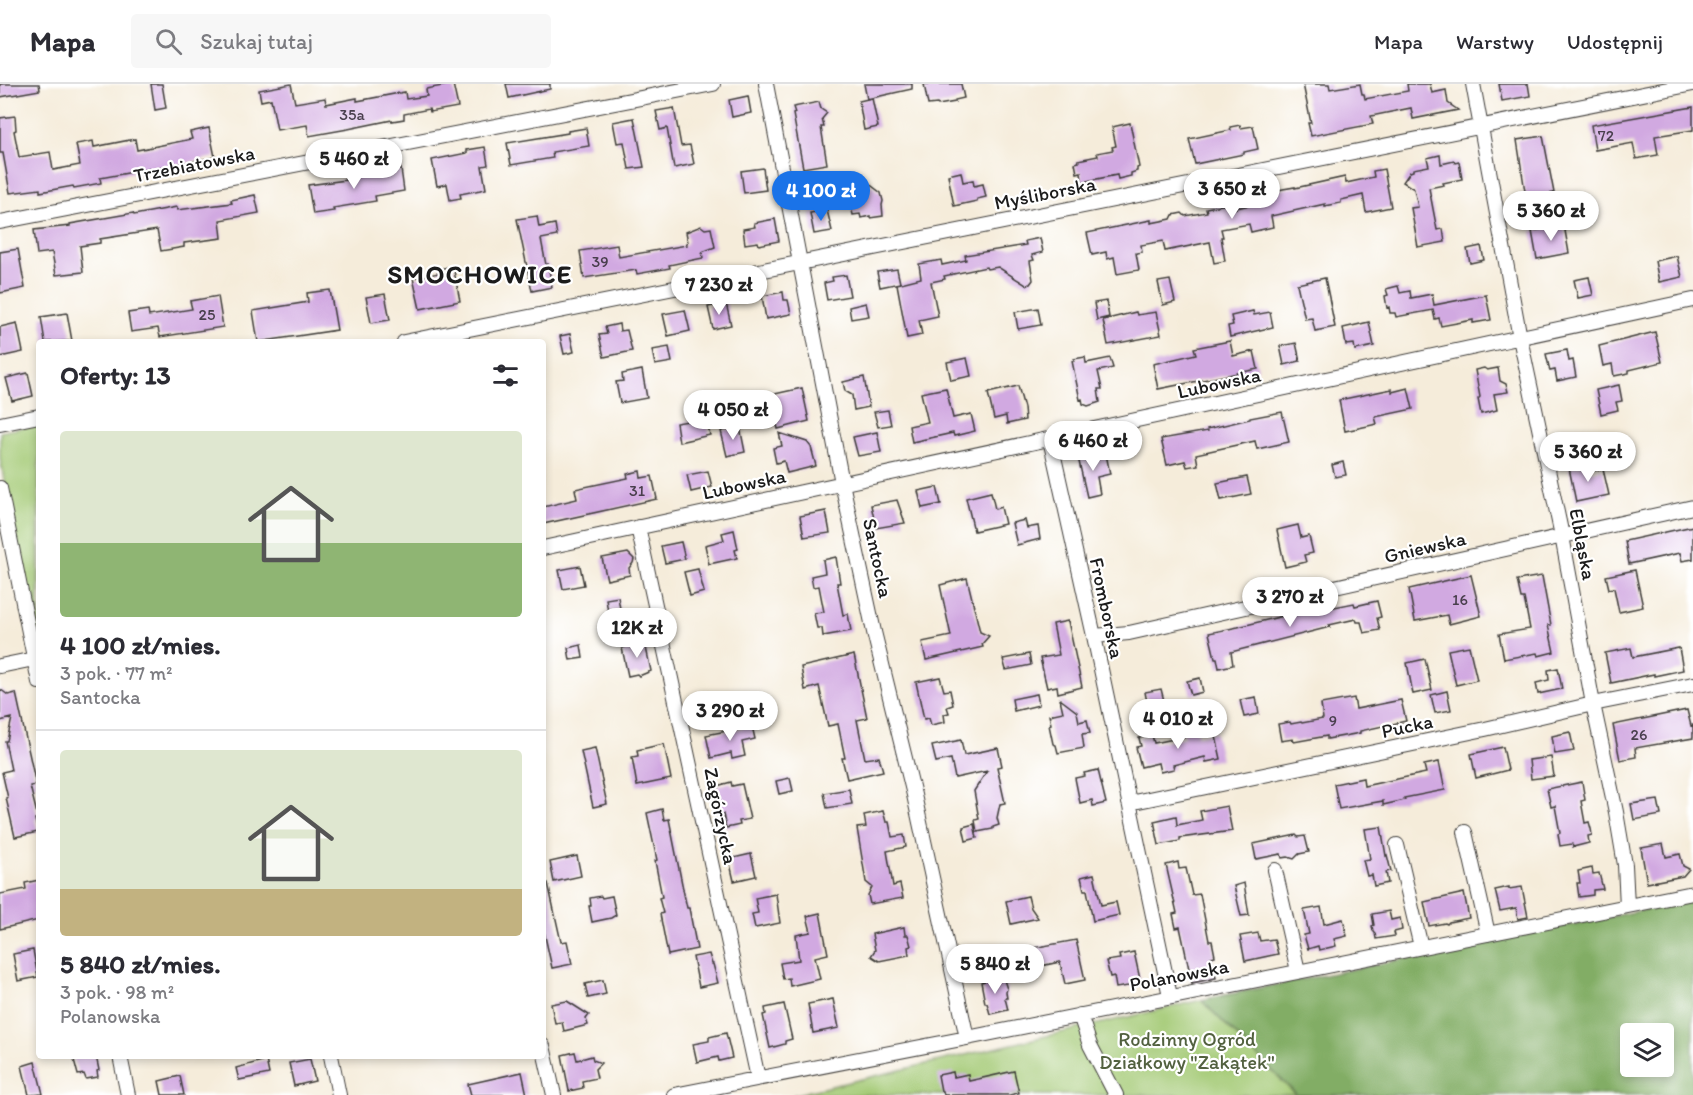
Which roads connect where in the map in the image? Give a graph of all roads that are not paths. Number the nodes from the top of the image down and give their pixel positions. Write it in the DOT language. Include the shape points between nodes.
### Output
graph roads {
  1 [pos="713,84"];
  2 [pos="766,84"];
  3 [pos="1473,84"];
  4 [pos="1693,84"];
  5 [pos="1480,126"];
  6 [pos="0,222"];
  7 [pos="800,262"];
  8 [pos="1693,300"];
  9 [pos="1520,338"];
  10 [pos="419,339"];
  11 [pos="36,417"];
  12 [pos="0,424"];
  13 [pos="1050,439"];
  14 [pos="842,483"];
  15 [pos="0,488"];
  16 [pos="1693,507"];
  17 [pos="638,527"];
  18 [pos="1562,536"];
  19 [pos="546,547"];
  20 [pos="1094,636"];
  21 [pos="36,659"];
  22 [pos="0,666"];
  23 [pos="1693,684"];
  24 [pos="1593,704"];
  25 [pos="1129,803"];
  26 [pos="1465,832"];
  27 [pos="1397,845"];
  28 [pos="1275,870"];
  29 [pos="1693,892"];
  30 [pos="1627,906"];
  31 [pos="1488,933"];
  32 [pos="1420,947"];
  33 [pos="1298,971"];
  34 [pos="1170,996"];
  35 [pos="1080,1015"];
  36 [pos="967,1038"];
  37 [pos="121,1059"];
  38 [pos="332,1059"];
  39 [pos="546,1059"];
  40 [pos="758,1078"];
  41 [pos="128,1095"];
  42 [pos="339,1095"];
  43 [pos="554,1095"];
  44 [pos="674,1095"];
  45 [pos="1116,1095"];
  1 -- 6 [label="street, Trzebiatowska"];
  2 -- 7 [label="street, Santocka"];
  3 -- 5 [label="street, Elbląska"];
  4 -- 5 [label="street, Myśliborska"];
  5 -- 7 [label="street, Myśliborska"];
  5 -- 9 [label="street, Elbląska"];
  7 -- 10 [label="street, Myśliborska"];
  7 -- 14 [label="street, Santocka"];
  8 -- 9 [label="street, Lubowska"];
  9 -- 13 [label="street, Lubowska"];
  9 -- 18 [label="street, Elbląska"];
  11 -- 12 [label="street"];
  13 -- 14 [label="street, Lubowska"];
  13 -- 20 [label="street, Fromborska"];
  14 -- 17 [label="street, Lubowska"];
  14 -- 36 [label="street, Santocka"];
  15 -- 21 [label="street"];
  16 -- 18 [label="street, Gniewska"];
  17 -- 19 [label="street, Lubowska"];
  17 -- 40 [label="street, Zagórzycka"];
  18 -- 20 [label="street, Gniewska" via="1129,633"];
  18 -- 24 [label="street, Elbląska"];
  20 -- 25 [label="street, Fromborska"];
  21 -- 22 [label="street"];
  23 -- 24 [label="street, Pucka"];
  24 -- 25 [label="street, Pucka"];
  24 -- 30 [label="street, Elbląska" via="1616,812"];
  25 -- 34 [label="street, Fromborska"];
  26 -- 31 [label="street"];
  27 -- 32 [label="street"];
  28 -- 33 [label="street"];
  29 -- 30 [label="street, Polanowska"];
  30 -- 31 [label="street, Polanowska"];
  31 -- 32 [label="street, Polanowska"];
  32 -- 33 [label="street, Polanowska"];
  33 -- 34 [label="street, Polanowska"];
  34 -- 35 [label="street, Polanowska"];
  35 -- 36 [label="street, Polanowska"];
  35 -- 45 [label="street" via="1090,1045"];
  36 -- 40 [label="street, Polanowska"];
  37 -- 41 [label="street"];
  38 -- 42 [label="street"];
  39 -- 43 [label="street"];
  40 -- 44 [label="street, Polanowska"];
}
